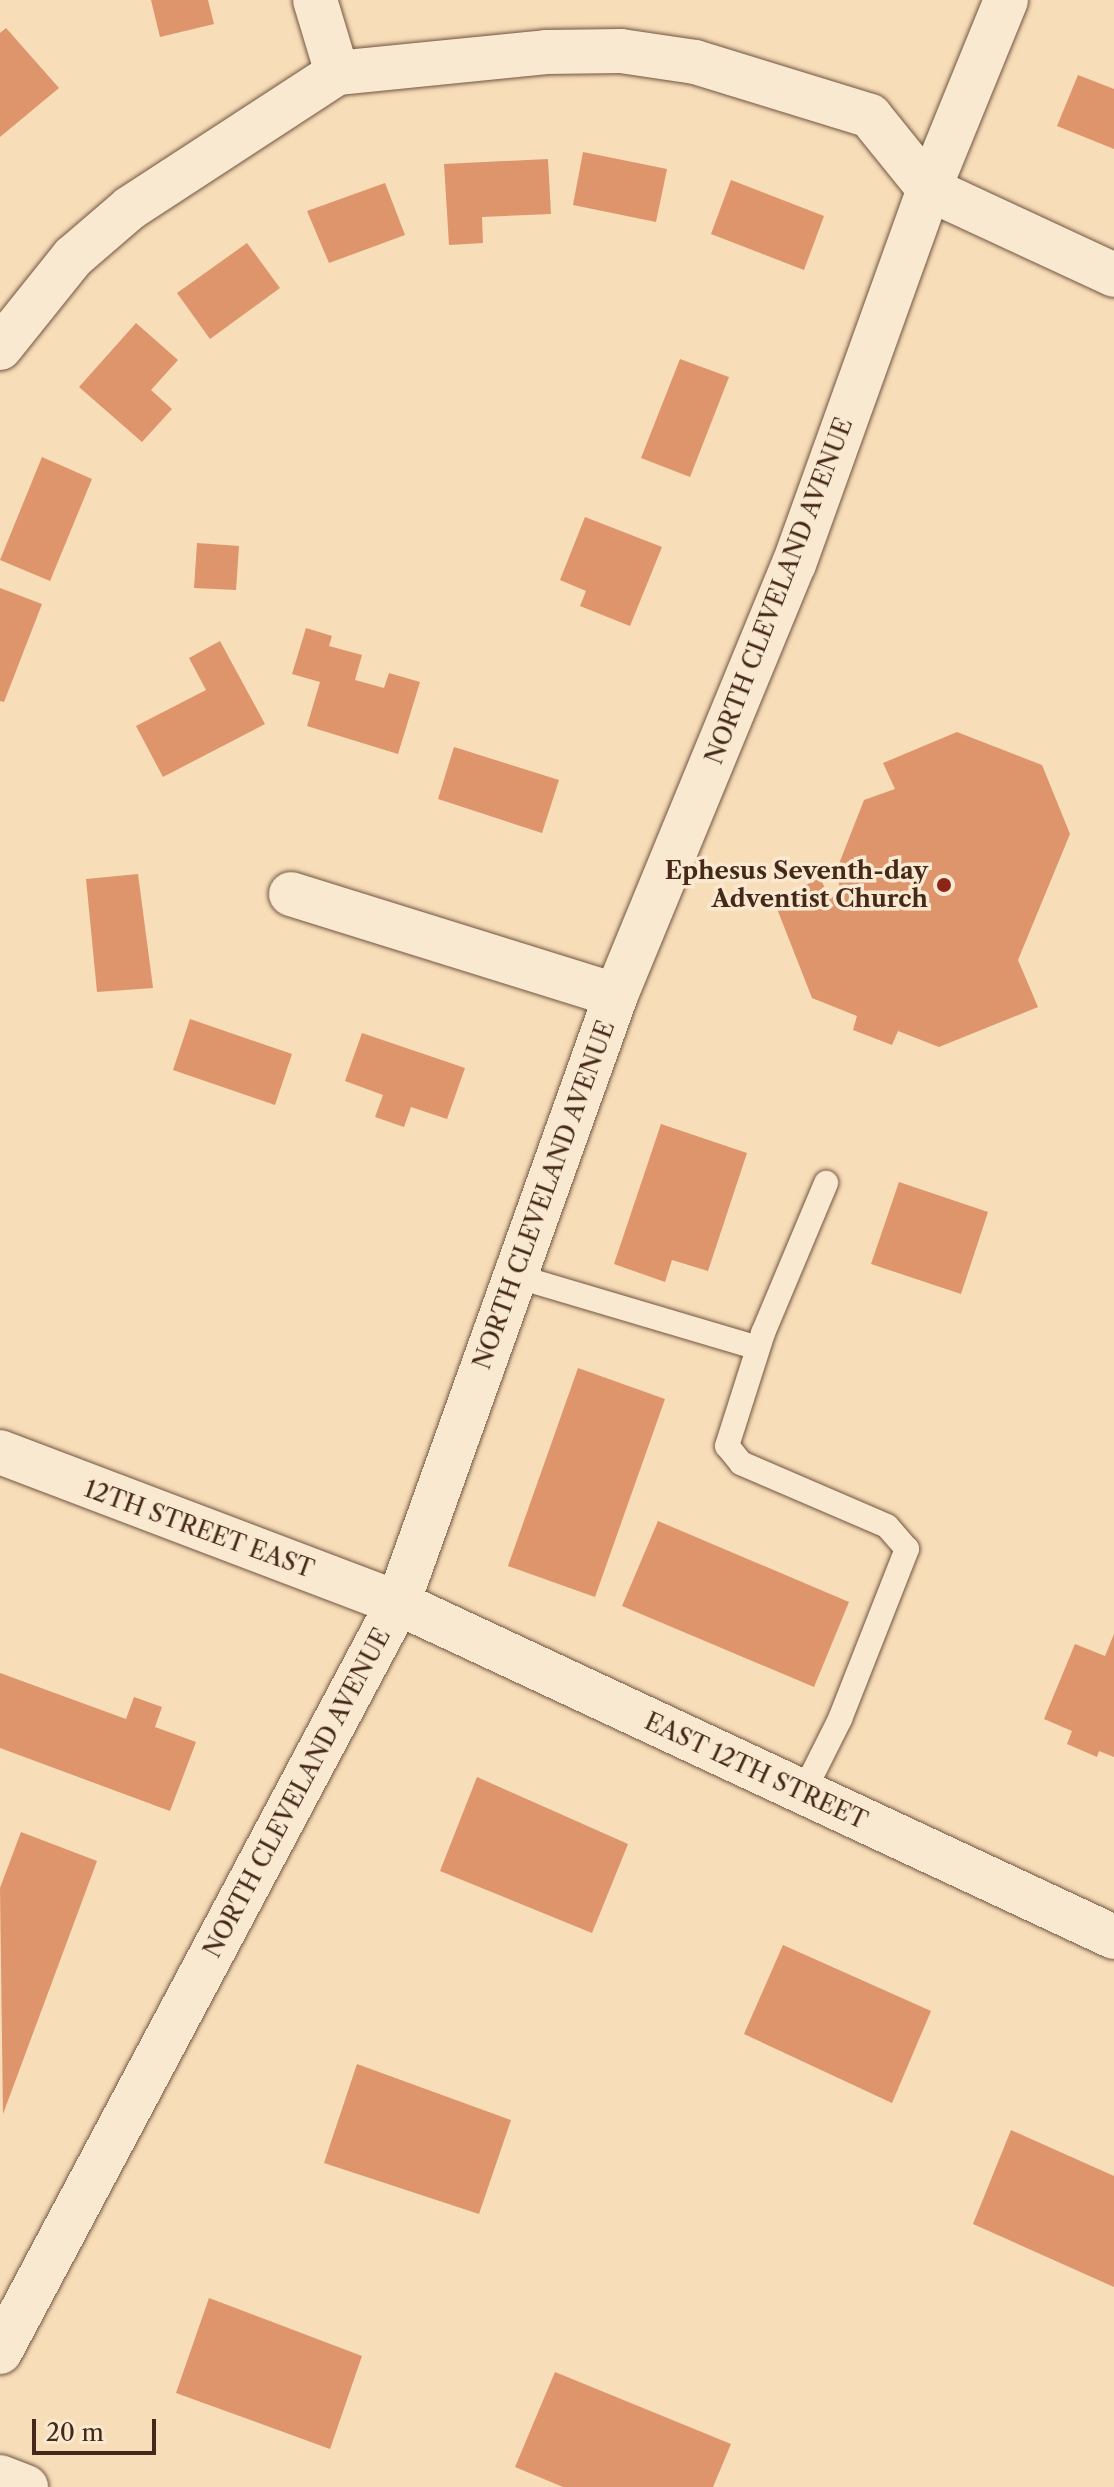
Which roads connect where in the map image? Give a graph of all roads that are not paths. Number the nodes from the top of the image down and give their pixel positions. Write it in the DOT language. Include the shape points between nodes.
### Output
graph roads {
  1 [pos="315,0"];
  2 [pos="1006,0"];
  3 [pos="337,73"];
  4 [pos="929,189"];
  5 [pos="1114,275"];
  6 [pos="0,348"];
  7 [pos="291,894"];
  8 [pos="616,995"];
  9 [pos="826,1183"];
  10 [pos="515,1276"];
  11 [pos="758,1348"];
  12 [pos="0,1452"];
  13 [pos="398,1603"];
  14 [pos="803,1793"];
  15 [pos="1114,1937"];
  16 [pos="0,2352"];
  17 [pos="0,2477"];
  18 [pos="26,2487"];
  1 -- 3 [label="street"];
  2 -- 4 [label="street, NORTH CLEVELAND AVENUE"];
  3 -- 4 [label="street" via="546,52 621,51 695,62 870,116"];
  3 -- 6 [label="street" via="130,208 73,257"];
  4 -- 5 [label="street"];
  4 -- 8 [label="street, NORTH CLEVELAND AVENUE" via="794,564"];
  7 -- 8 [label="street"];
  8 -- 10 [label="street, NORTH CLEVELAND AVENUE"];
  9 -- 11 [label="lane"];
  10 -- 11 [label="lane"];
  10 -- 13 [label="street, NORTH CLEVELAND AVENUE"];
  11 -- 14 [label="lane" via="727,1446 741,1463 887,1526 907,1549 840,1719"];
  12 -- 13 [label="street, 12TH STREET EAST"];
  13 -- 14 [label="street, EAST 12TH STREET"];
  13 -- 16 [label="street, NORTH CLEVELAND AVENUE"];
  14 -- 15 [label="street, EAST 12TH STREET"];
  17 -- 18 [label="street"];
}
